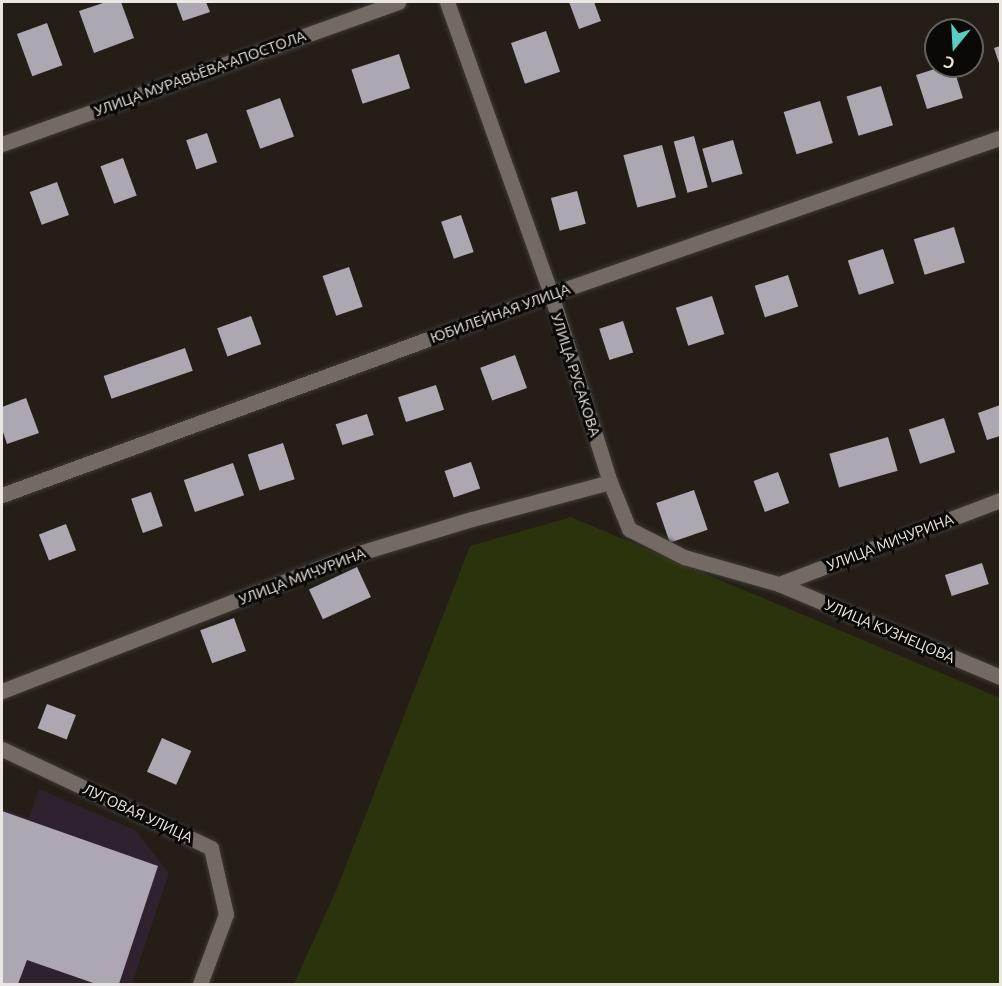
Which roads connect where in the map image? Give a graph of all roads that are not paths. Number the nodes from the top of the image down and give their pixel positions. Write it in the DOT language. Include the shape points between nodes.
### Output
graph roads {
  1 [pos="398,2"];
  2 [pos="447,2"];
  3 [pos="1000,138"];
  4 [pos="2,144"];
  5 [pos="550,294"];
  6 [pos="610,482"];
  7 [pos="2,495"];
  8 [pos="1000,500"];
  9 [pos="779,584"];
  10 [pos="1000,677"];
  11 [pos="2,691"];
  12 [pos="2,749"];
  13 [pos="200,984"];
  1 -- 4 [label="street, УЛИЦА МУРАВЬЁВА-АПОСТОЛА"];
  2 -- 5 [label="street, УЛИЦА РУСАКОВА"];
  3 -- 5 [label="street, ЮБИЛЕЙНАЯ УЛИЦА"];
  5 -- 6 [label="street, УЛИЦА РУСАКОВА"];
  5 -- 7 [label="street, ЮБИЛЕЙНАЯ УЛИЦА"];
  6 -- 9 [label="street, УЛИЦА РУСАКОВА" via="629,529 684,557"];
  6 -- 11 [label="street, УЛИЦА МИЧУРИНА" via="356,554"];
  8 -- 9 [label="street, УЛИЦА МИЧУРИНА"];
  9 -- 10 [label="street, УЛИЦА КУЗНЕЦОВА"];
  12 -- 13 [label="street, ЛУГОВАЯ УЛИЦА" via="211,848 226,915"];
}
